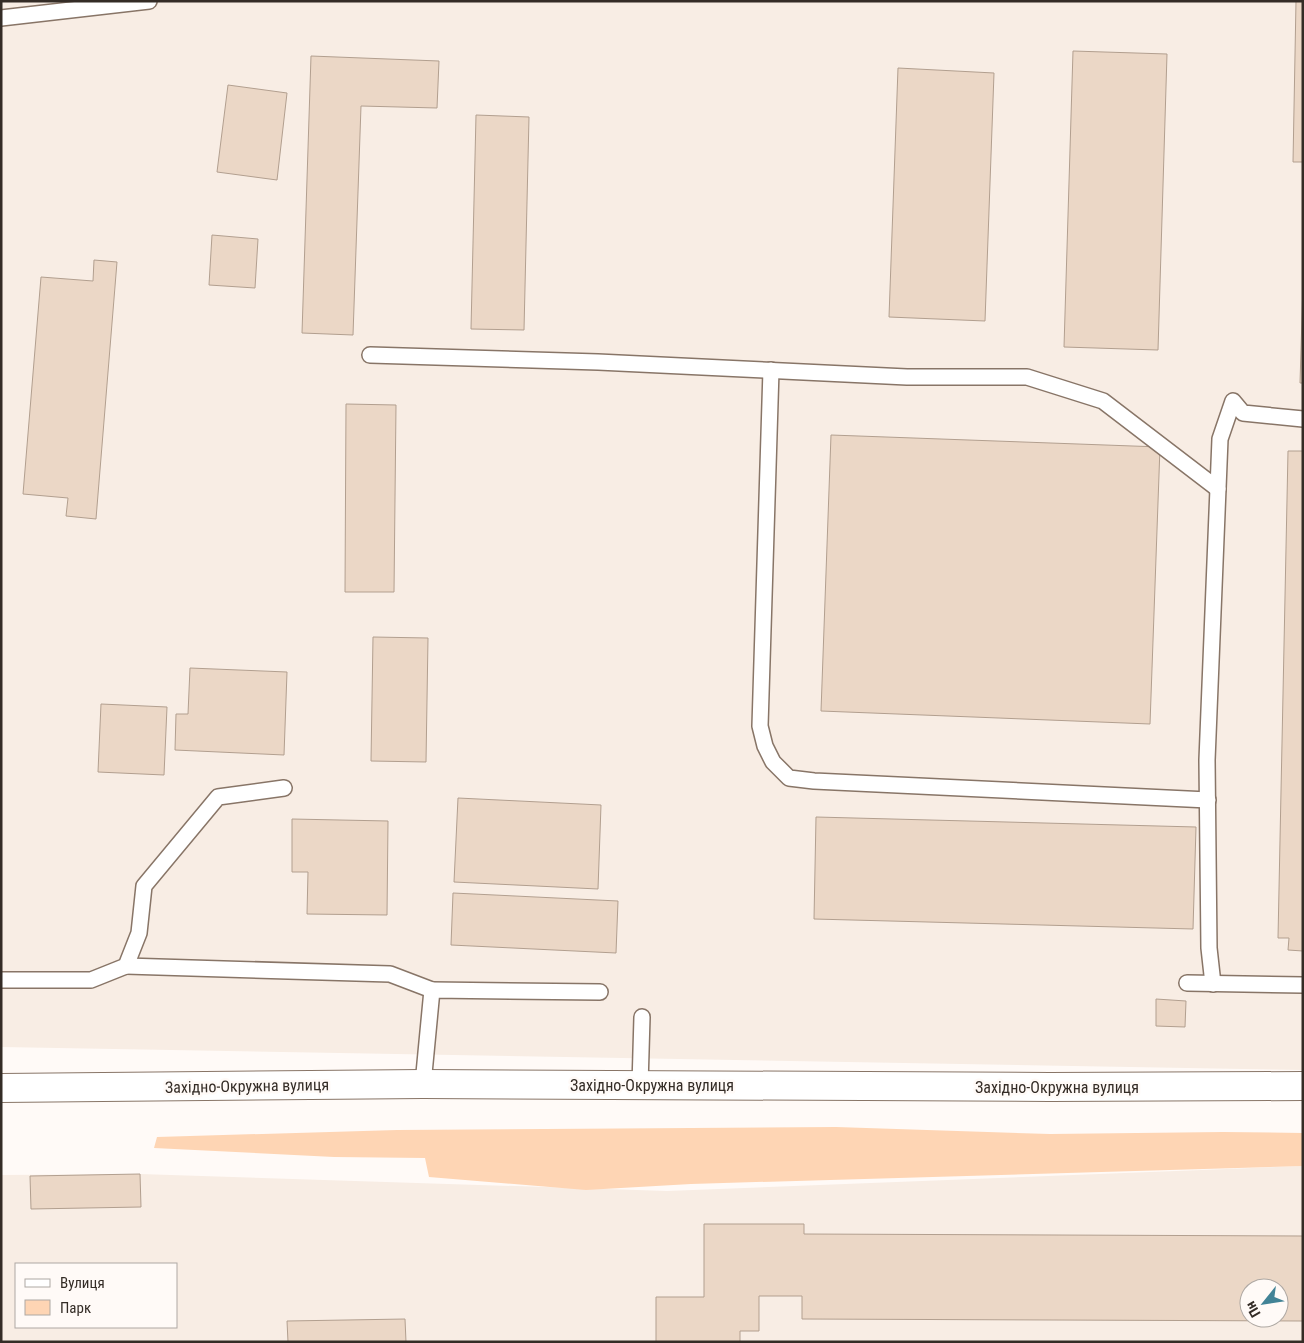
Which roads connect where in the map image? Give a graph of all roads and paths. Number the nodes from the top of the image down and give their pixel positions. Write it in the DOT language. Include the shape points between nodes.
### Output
graph roads {
  1 [pos="149,1"];
  2 [pos="1,18"];
  3 [pos="370,355"];
  4 [pos="771,370"];
  5 [pos="1303,419"];
  6 [pos="1218,489"];
  7 [pos="284,788"];
  8 [pos="1208,800"];
  9 [pos="126,966"];
  10 [pos="1,980"];
  11 [pos="1187,983"];
  12 [pos="1213,984"];
  13 [pos="1303,985"];
  14 [pos="432,990"];
  15 [pos="600,992"];
  16 [pos="642,1017"];
  17 [pos="423,1084"];
  18 [pos="640,1085"];
  19 [pos="1303,1086"];
  20 [pos="1,1088"];
  1 -- 2 [label="lane"];
  3 -- 4 [label="lane"];
  4 -- 6 [label="lane" via="907,377 1027,377 1102,401"];
  4 -- 8 [label="lane" via="760,726 773,762 789,778"];
  5 -- 6 [label="lane" via="1243,413 1233,401 1220,439"];
  6 -- 8 [label="lane"];
  7 -- 9 [label="lane" via="218,797 144,886 139,934"];
  8 -- 12 [label="lane" via="1209,948"];
  9 -- 10 [label="lane" via="92,980"];
  9 -- 14 [label="lane" via="390,974"];
  11 -- 12 [label="lane"];
  12 -- 13 [label="lane"];
  14 -- 15 [label="lane"];
  14 -- 17 [label="lane"];
  16 -- 18 [label="lane"];
  17 -- 18 [label="main road, Західно-Окружна вулиця"];
  17 -- 20 [label="main road, Західно-Окружна вулиця"];
  18 -- 19 [label="main road, Західно-Окружна вулиця"];
}
